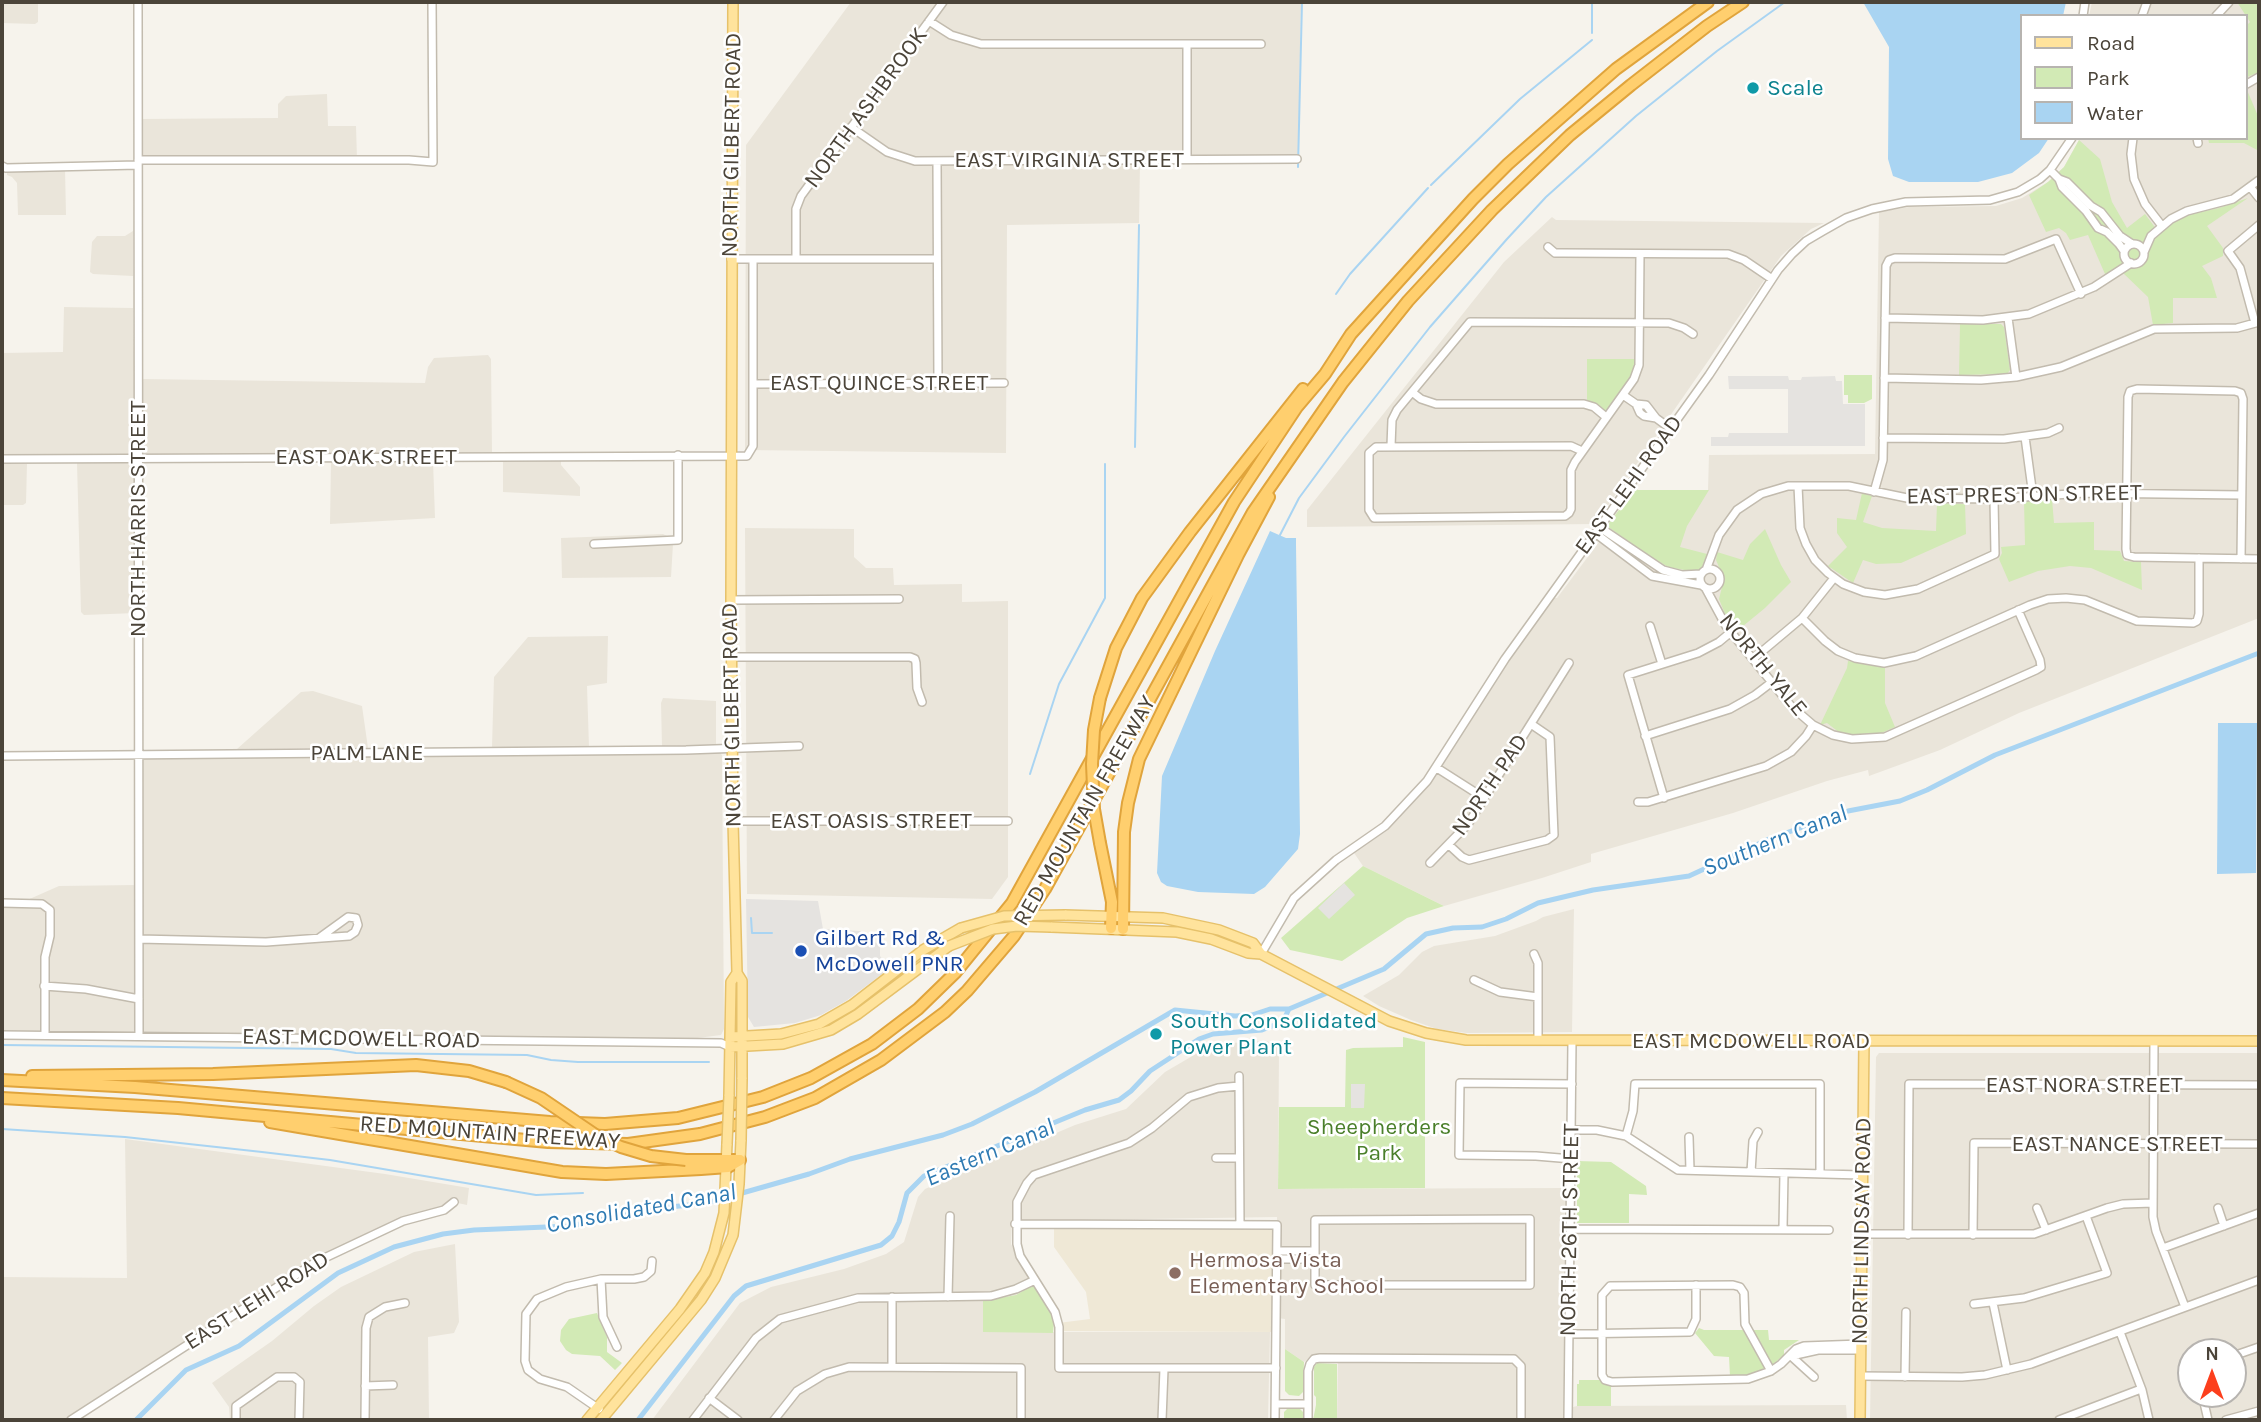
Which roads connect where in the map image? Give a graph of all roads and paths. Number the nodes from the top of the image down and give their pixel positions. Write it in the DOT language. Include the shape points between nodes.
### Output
graph roads {
  1 [pos="138,2"];
  2 [pos="432,2"];
  3 [pos="733,2"];
  4 [pos="943,2"];
  5 [pos="1708,2"];
  6 [pos="1744,2"];
  7 [pos="929,21"];
  8 [pos="1187,44"];
  9 [pos="1261,44"];
  10 [pos="851,127"];
  11 [pos="2070,140"];
  12 [pos="2133,140"];
  13 [pos="1187,159"];
  14 [pos="1297,159"];
  15 [pos="937,161"];
  16 [pos="138,163"];
  17 [pos="2,166"];
  18 [pos="2050,170"];
  19 [pos="2059,179"];
  20 [pos="2259,180"];
  21 [pos="2250,188"];
  22 [pos="2259,198"];
  23 [pos="2101,212"];
  24 [pos="2093,222"];
  25 [pos="2259,225"];
  26 [pos="2162,226"];
  27 [pos="2151,236"];
  28 [pos="2134,244"];
  29 [pos="1548,247"];
  30 [pos="2144,252"];
  31 [pos="1640,254"];
  32 [pos="2124,254"];
  33 [pos="731,259"];
  34 [pos="753,259"];
  35 [pos="796,259"];
  36 [pos="937,259"];
  37 [pos="2131,263"];
  38 [pos="2116,272"];
  39 [pos="1772,279"];
  40 [pos="2081,294"];
  41 [pos="1885,318"];
  42 [pos="2008,318"];
  43 [pos="2257,322"];
  44 [pos="1641,323"];
  45 [pos="1351,334"];
  46 [pos="1693,334"];
  47 [pos="2016,377"];
  48 [pos="1884,378"];
  49 [pos="937,383"];
  50 [pos="1004,383"];
  51 [pos="753,384"];
  52 [pos="1412,392"];
  53 [pos="1623,395"];
  54 [pos="1606,417"];
  55 [pos="2059,428"];
  56 [pos="1671,429"];
  57 [pos="2025,436"];
  58 [pos="1883,438"];
  59 [pos="1391,446"];
  60 [pos="1582,451"];
  61 [pos="678,455"];
  62 [pos="731,456"];
  63 [pos="138,458"];
  64 [pos="2,459"];
  65 [pos="1285,467"];
  66 [pos="1798,486"];
  67 [pos="1874,492"];
  68 [pos="2126,493"];
  69 [pos="2242,495"];
  70 [pos="2034,496"];
  71 [pos="1994,499"];
  72 [pos="1597,530"];
  73 [pos="594,544"];
  74 [pos="1712,552"];
  75 [pos="2200,558"];
  76 [pos="2241,559"];
  77 [pos="2259,559"];
  78 [pos="1650,560"];
  79 [pos="1643,571"];
  80 [pos="1716,571"];
  81 [pos="1703,572"];
  82 [pos="1834,578"];
  83 [pos="1704,587"];
  84 [pos="1716,587"];
  85 [pos="899,599"];
  86 [pos="731,600"];
  87 [pos="1715,604"];
  88 [pos="2018,610"];
  89 [pos="1802,618"];
  90 [pos="1650,626"];
  91 [pos="1731,632"];
  92 [pos="731,657"];
  93 [pos="1753,659"];
  94 [pos="1569,663"];
  95 [pos="1662,664"];
  96 [pos="1772,682"];
  97 [pos="922,702"];
  98 [pos="1531,724"];
  99 [pos="1813,725"];
  100 [pos="1646,736"];
  101 [pos="799,746"];
  102 [pos="732,748"];
  103 [pos="139,755"];
  104 [pos="2,756"];
  105 [pos="1437,768"];
  106 [pos="1484,798"];
  107 [pos="1664,798"];
  108 [pos="1638,802"];
  109 [pos="733,821"];
  110 [pos="1008,821"];
  111 [pos="1449,845"];
  112 [pos="1430,863"];
  113 [pos="2,903"];
  114 [pos="1124,916"];
  115 [pos="1111,922"];
  116 [pos="1123,929"];
  117 [pos="319,938"];
  118 [pos="139,939"];
  119 [pos="1261,954"];
  120 [pos="1534,954"];
  121 [pos="737,973"];
  122 [pos="1474,980"];
  123 [pos="44,985"];
  124 [pos="1538,997"];
  125 [pos="139,999"];
  126 [pos="2,1035"];
  127 [pos="45,1035"];
  128 [pos="139,1036"];
  129 [pos="743,1036"];
  130 [pos="1538,1040"];
  131 [pos="1572,1041"];
  132 [pos="1864,1041"];
  133 [pos="2154,1041"];
  134 [pos="2259,1041"];
  135 [pos="727,1042"];
  136 [pos="743,1048"];
  137 [pos="1239,1076"];
  138 [pos="2,1079"];
  139 [pos="1572,1084"];
  140 [pos="2259,1084"];
  141 [pos="2154,1085"];
  142 [pos="1239,1086"];
  143 [pos="2,1098"];
  144 [pos="178,1108"];
  145 [pos="1572,1130"];
  146 [pos="1758,1132"];
  147 [pos="1626,1136"];
  148 [pos="1689,1137"];
  149 [pos="2154,1143"];
  150 [pos="2259,1144"];
  151 [pos="1216,1158"];
  152 [pos="1239,1158"];
  153 [pos="1572,1159"];
  154 [pos="740,1160"];
  155 [pos="727,1163"];
  156 [pos="1690,1170"];
  157 [pos="1751,1172"];
  158 [pos="1784,1173"];
  159 [pos="1819,1173"];
  160 [pos="1861,1175"];
  161 [pos="454,1202"];
  162 [pos="2153,1203"];
  163 [pos="2037,1208"];
  164 [pos="2218,1208"];
  165 [pos="2259,1213"];
  166 [pos="950,1216"];
  167 [pos="2085,1216"];
  168 [pos="1015,1224"];
  169 [pos="1240,1225"];
  170 [pos="2224,1226"];
  171 [pos="1783,1228"];
  172 [pos="1571,1229"];
  173 [pos="1829,1230"];
  174 [pos="2046,1230"];
  175 [pos="1861,1234"];
  176 [pos="1908,1235"];
  177 [pos="1973,1235"];
  178 [pos="2164,1248"];
  179 [pos="1277,1255"];
  180 [pos="1315,1255"];
  181 [pos="652,1261"];
  182 [pos="601,1279"];
  183 [pos="1035,1280"];
  184 [pos="2259,1280"];
  185 [pos="1696,1284"];
  186 [pos="892,1297"];
  187 [pos="948,1297"];
  188 [pos="404,1303"];
  189 [pos="1993,1303"];
  190 [pos="1974,1304"];
  191 [pos="2185,1307"];
  192 [pos="1906,1312"];
  193 [pos="2120,1332"];
  194 [pos="1569,1334"];
  195 [pos="1602,1334"];
  196 [pos="617,1347"];
  197 [pos="1861,1347"];
  198 [pos="1791,1356"];
  199 [pos="892,1367"];
  200 [pos="1276,1368"];
  201 [pos="1164,1369"];
  202 [pos="2007,1370"];
  203 [pos="1771,1371"];
  204 [pos="1860,1376"];
  205 [pos="1814,1377"];
  206 [pos="1905,1377"];
  207 [pos="393,1385"];
  208 [pos="365,1386"];
  209 [pos="2141,1389"];
  210 [pos="709,1398"];
  211 [pos="1276,1404"];
  212 [pos="1308,1404"];
  213 [pos="596,1407"];
  214 [pos="2259,1411"];
  215 [pos="780,1413"];
  216 [pos="603,1417"];
  217 [pos="71,1420"];
  218 [pos="236,1420"];
  219 [pos="299,1420"];
  220 [pos="365,1420"];
  221 [pos="587,1420"];
  222 [pos="693,1420"];
  223 [pos="738,1420"];
  224 [pos="774,1420"];
  225 [pos="789,1420"];
  226 [pos="1021,1420"];
  227 [pos="1162,1420"];
  228 [pos="1275,1420"];
  229 [pos="1308,1420"];
  230 [pos="1521,1420"];
  231 [pos="1568,1420"];
  232 [pos="1860,1420"];
  233 [pos="2059,1420"];
  234 [pos="2149,1420"];
  235 [pos="2226,1420"];
  1 -- 16 [label="street, NORTH HARRIS STREET"];
  2 -- 16 [label="street" via="433,162"];
  3 -- 33 [label="main road, NORTH GILBERT ROAD"];
  4 -- 7 [label="street, NORTH ASHBROOK"];
  5 -- 45 [label="highway, RED MOUNTAIN FREEWAY" via="1616,69 1508,164"];
  6 -- 65 [label="highway, RED MOUNTAIN FREEWAY" via="1570,135 1492,210 1364,355"];
  7 -- 8 [label="street" via="951,35 981,44"];
  7 -- 10 [label="street, NORTH ASHBROOK"];
  8 -- 9 [label="street"];
  8 -- 13 [label="street"];
  10 -- 15 [label="street, EAST VIRGINIA STREET" via="894,155"];
  10 -- 35 [label="street, NORTH ASHBROOK" via="798,202"];
  11 -- 18 [label="street, EAST LEHI ROAD"];
  12 -- 26 [label="street" via="2134,179"];
  13 -- 14 [label="street, EAST VIRGINIA STREET"];
  13 -- 15 [label="street, EAST VIRGINIA STREET"];
  15 -- 36 [label="street"];
  16 -- 17 [label="street"];
  16 -- 63 [label="street, NORTH HARRIS STREET"];
  18 -- 19 [label="street"];
  18 -- 39 [label="street, EAST LEHI ROAD" via="2025,188 1999,198 1898,203 1846,218 1806,241"];
  19 -- 23 [label="street"];
  19 -- 24 [label="street"];
  20 -- 21 [label="street"];
  21 -- 22 [label="street"];
  21 -- 26 [label="street" via="2225,202 2179,214"];
  23 -- 24 [label="street"];
  23 -- 28 [label="street" via="2120,236"];
  24 -- 32 [label="street" via="2108,232"];
  25 -- 43 [label="street" via="2228,251 2240,268"];
  26 -- 27 [label="street"];
  27 -- 28 [label="street"];
  27 -- 30 [label="street"];
  28 -- 30 [label="street"];
  28 -- 32 [label="street"];
  29 -- 31 [label="street" via="1555,253"];
  30 -- 37 [label="street" via="2140,261"];
  31 -- 39 [label="street" via="1728,254"];
  31 -- 44 [label="street"];
  32 -- 37 [label="street"];
  32 -- 38 [label="street"];
  33 -- 34 [label="street"];
  33 -- 62 [label="main road, NORTH GILBERT ROAD"];
  34 -- 35 [label="street"];
  34 -- 51 [label="street, NORTH GILBERT ROAD"];
  35 -- 36 [label="street"];
  36 -- 49 [label="street"];
  37 -- 38 [label="street"];
  38 -- 40 [label="street"];
  39 -- 56 [label="street, EAST LEHI ROAD"];
  40 -- 41 [label="street" via="2056,240 2005,259 1895,258 1886,267"];
  40 -- 42 [label="street"];
  41 -- 42 [label="street"];
  41 -- 48 [label="street"];
  42 -- 47 [label="street"];
  43 -- 47 [label="street" via="2236,328 2154,330 2061,367"];
  44 -- 46 [label="street" via="1675,324"];
  44 -- 52 [label="street" via="1466,324"];
  44 -- 53 [label="street" via="1639,365"];
  45 -- 115 [label="highway, bridge" via="1292,401 1142,598 1116,648 1100,698 1092,771"];
  45 -- 138 [label="highway, RED MOUNTAIN FREEWAY" via="1297,407 1212,539 1012,903 970,958 918,1009 835,1065 763,1097 717,1110 605,1124"];
  47 -- 48 [label="street"];
  48 -- 58 [label="street"];
  49 -- 50 [label="street, EAST QUINCE STREET"];
  49 -- 51 [label="street, EAST QUINCE STREET"];
  51 -- 62 [label="street, NORTH GILBERT ROAD" via="753,446 747,456"];
  52 -- 54 [label="street" via="1436,404 1584,404"];
  52 -- 59 [label="street" via="1392,420"];
  53 -- 54 [label="street"];
  53 -- 56 [label="street" via="1644,416"];
  54 -- 60 [label="street"];
  55 -- 57 [label="street"];
  56 -- 72 [label="street, EAST LEHI ROAD"];
  57 -- 58 [label="street"];
  57 -- 70 [label="street"];
  58 -- 67 [label="street" via="1882,467"];
  59 -- 60 [label="street" via="1571,446"];
  59 -- 60 [label="street" via="1376,447 1369,453 1369,510 1374,518 1564,516 1571,509 1571,470"];
  61 -- 62 [label="street, EAST OAK STREET"];
  61 -- 63 [label="street, EAST OAK STREET"];
  61 -- 73 [label="street" via="678,540"];
  62 -- 86 [label="main road, NORTH GILBERT ROAD"];
  63 -- 64 [label="street, EAST OAK STREET"];
  63 -- 103 [label="street, NORTH HARRIS STREET"];
  65 -- 114 [label="highway" via="1139,758 1124,832"];
  65 -- 144 [label="highway, RED MOUNTAIN FREEWAY" via="1269,485 1230,551 1045,889 1014,936 945,1012 852,1078 739,1125 628,1144 548,1142"];
  66 -- 67 [label="street, EAST PRESTON STREET" via="1849,486"];
  66 -- 74 [label="street, EAST PRESTON STREET" via="1769,490 1744,505 1723,527"];
  66 -- 82 [label="street" via="1803,536 1815,560"];
  67 -- 71 [label="street, EAST PRESTON STREET" via="1907,498"];
  68 -- 69 [label="street, EAST PRESTON STREET"];
  68 -- 69 [label="street" via="2128,397 2137,389 2241,393"];
  68 -- 70 [label="street, EAST PRESTON STREET"];
  68 -- 75 [label="street" via="2127,555"];
  69 -- 76 [label="street"];
  70 -- 71 [label="street, EAST PRESTON STREET"];
  71 -- 82 [label="street" via="1995,554 1895,595 1864,593"];
  72 -- 78 [label="street"];
  72 -- 79 [label="street"];
  72 -- 105 [label="street, EAST LEHI ROAD" via="1505,659"];
  74 -- 80 [label="street"];
  74 -- 81 [label="street, EAST PRESTON STREET"];
  75 -- 76 [label="street"];
  75 -- 88 [label="street" via="2197,621 2193,623 2137,621 2075,598 2039,601"];
  76 -- 77 [label="street"];
  78 -- 79 [label="street"];
  78 -- 81 [label="street" via="1671,573 1689,576"];
  79 -- 83 [label="street"];
  80 -- 81 [label="street"];
  80 -- 84 [label="street, NORTH YALE" via="1720,579"];
  81 -- 83 [label="street, EAST PRESTON STREET"];
  82 -- 89 [label="street"];
  83 -- 84 [label="street"];
  83 -- 87 [label="street, NORTH YALE"];
  84 -- 87 [label="street, NORTH YALE"];
  85 -- 86 [label="street"];
  86 -- 92 [label="main road, NORTH GILBERT ROAD"];
  87 -- 91 [label="street, NORTH YALE"];
  88 -- 89 [label="street" via="1916,656 1884,663 1838,651"];
  88 -- 99 [label="street" via="2041,667 1885,737 1852,739"];
  89 -- 93 [label="street"];
  90 -- 95 [label="street"];
  91 -- 93 [label="street, NORTH YALE"];
  91 -- 95 [label="street" via="1710,648"];
  92 -- 97 [label="street" via="915,659"];
  92 -- 102 [label="main road, NORTH GILBERT ROAD"];
  93 -- 96 [label="street, NORTH YALE"];
  94 -- 98 [label="street, NORTH PAD"];
  95 -- 100 [label="street" via="1628,675"];
  96 -- 99 [label="street, NORTH YALE"];
  96 -- 100 [label="street" via="1730,709"];
  98 -- 106 [label="street, NORTH PAD"];
  98 -- 111 [label="street, NORTH PAD" via="1550,737 1554,835 1469,860"];
  99 -- 107 [label="street" via="1791,752 1775,763"];
  100 -- 107 [label="street"];
  101 -- 102 [label="street, PALM LANE"];
  102 -- 103 [label="street, PALM LANE"];
  102 -- 109 [label="main road, NORTH GILBERT ROAD"];
  103 -- 104 [label="street, PALM LANE"];
  103 -- 118 [label="street, NORTH HARRIS STREET"];
  105 -- 106 [label="street"];
  105 -- 119 [label="street, EAST LEHI ROAD" via="1385,826 1336,860 1294,898"];
  106 -- 111 [label="street, NORTH PAD"];
  107 -- 108 [label="street"];
  109 -- 110 [label="street, EAST OASIS STREET"];
  109 -- 121 [label="main road, NORTH GILBERT ROAD"];
  111 -- 112 [label="street, NORTH PAD"];
  113 -- 123 [label="street" via="42,904 50,910"];
  114 -- 115 [label="main road, EAST MCDOWELL ROAD"];
  114 -- 116 [label="highway"];
  114 -- 119 [label="main road, EAST MCDOWELL ROAD" via="1197,923 1253,943"];
  115 -- 116 [label="main road, EAST MCDOWELL ROAD"];
  115 -- 129 [label="main road, EAST MCDOWELL ROAD, bridge" via="1065,915 1004,916 961,928 819,1024 781,1034"];
  115 -- 136 [label="main road, EAST MCDOWELL ROAD, bridge" via="993,929 949,946 831,1030 799,1041"];
  116 -- 119 [label="main road, EAST MCDOWELL ROAD" via="1192,934"];
  117 -- 117 [label="street" via="349,936 358,925 356,918 348,917"];
  117 -- 118 [label="street" via="266,942"];
  118 -- 125 [label="street, NORTH HARRIS STREET"];
  119 -- 130 [label="main road, EAST MCDOWELL ROAD" via="1389,1021 1429,1034 1466,1040"];
  120 -- 124 [label="street"];
  121 -- 129 [label="main road, NORTH GILBERT ROAD" via="743,981"];
  121 -- 135 [label="main road, NORTH GILBERT ROAD" via="731,982"];
  122 -- 124 [label="street" via="1500,992"];
  123 -- 125 [label="street"];
  123 -- 127 [label="street"];
  124 -- 130 [label="street"];
  125 -- 128 [label="street, NORTH HARRIS STREET"];
  126 -- 127 [label="street, EAST MCDOWELL ROAD"];
  127 -- 128 [label="street, EAST MCDOWELL ROAD"];
  128 -- 135 [label="street, EAST MCDOWELL ROAD"];
  129 -- 135 [label="main road, EAST MCDOWELL ROAD"];
  129 -- 136 [label="main road, NORTH GILBERT ROAD"];
  130 -- 131 [label="main road, EAST MCDOWELL ROAD"];
  131 -- 132 [label="main road, EAST MCDOWELL ROAD"];
  131 -- 139 [label="street, NORTH 26TH STREET"];
  132 -- 133 [label="main road, EAST MCDOWELL ROAD"];
  132 -- 160 [label="main road, NORTH LINDSAY ROAD"];
  133 -- 134 [label="main road, EAST MCDOWELL ROAD"];
  133 -- 141 [label="street"];
  135 -- 136 [label="main road, EAST MCDOWELL ROAD"];
  135 -- 155 [label="main road, NORTH GILBERT ROAD, bridge"];
  136 -- 154 [label="main road, NORTH GILBERT ROAD, bridge"];
  137 -- 142 [label="street"];
  138 -- 155 [label="highway, bridge" via="416,1065 469,1071 541,1098 621,1147 651,1156"];
  139 -- 145 [label="street, NORTH 26TH STREET"];
  139 -- 153 [label="street" via="1460,1083 1459,1156"];
  140 -- 141 [label="street, EAST NORA STREET"];
  141 -- 149 [label="street"];
  141 -- 176 [label="street, EAST NORA STREET" via="1909,1084"];
  142 -- 152 [label="street"];
  142 -- 168 [label="street" via="1189,1097 1129,1143 1034,1175 1017,1202"];
  143 -- 144 [label="highway, RED MOUNTAIN FREEWAY"];
  144 -- 155 [label="highway" via="562,1172 630,1174"];
  145 -- 147 [label="street"];
  145 -- 153 [label="street, NORTH 26TH STREET"];
  146 -- 157 [label="street"];
  147 -- 156 [label="street" via="1668,1165"];
  147 -- 159 [label="street" via="1635,1084 1819,1084"];
  148 -- 156 [label="street"];
  149 -- 150 [label="street, EAST NANCE STREET"];
  149 -- 162 [label="street"];
  149 -- 177 [label="street, EAST NANCE STREET" via="1975,1143"];
  151 -- 152 [label="street"];
  152 -- 169 [label="street"];
  153 -- 172 [label="street, NORTH 26TH STREET"];
  154 -- 155 [label="highway"];
  154 -- 216 [label="main road, NORTH GILBERT ROAD" via="731,1245 709,1288"];
  155 -- 213 [label="main road, NORTH GILBERT ROAD" via="724,1213 714,1252 694,1291"];
  156 -- 157 [label="street"];
  157 -- 158 [label="street"];
  158 -- 159 [label="street"];
  158 -- 171 [label="street"];
  159 -- 160 [label="street"];
  160 -- 175 [label="main road, NORTH LINDSAY ROAD"];
  161 -- 217 [label="street, EAST LEHI ROAD" via="316,1262"];
  162 -- 167 [label="street" via="2123,1204"];
  162 -- 178 [label="street" via="2156,1231"];
  163 -- 174 [label="street"];
  164 -- 170 [label="street"];
  165 -- 170 [label="street"];
  166 -- 187 [label="street"];
  167 -- 174 [label="street"];
  167 -- 189 [label="street" via="2107,1273"];
  168 -- 169 [label="street"];
  168 -- 183 [label="street" via="1020,1256"];
  169 -- 179 [label="street" via="1277,1225"];
  170 -- 178 [label="street"];
  171 -- 172 [label="street"];
  171 -- 173 [label="street"];
  172 -- 194 [label="street, NORTH 26TH STREET"];
  174 -- 177 [label="street"];
  175 -- 176 [label="street"];
  175 -- 197 [label="main road, NORTH LINDSAY ROAD"];
  176 -- 177 [label="street"];
  178 -- 191 [label="street"];
  179 -- 180 [label="street"];
  179 -- 200 [label="street"];
  180 -- 180 [label="street" via="1315,1220 1530,1219 1530,1285 1315,1286"];
  181 -- 182 [label="street" via="652,1271 644,1277"];
  182 -- 196 [label="street" via="603,1317"];
  182 -- 213 [label="street" via="546,1294 526,1314 528,1370 540,1379 568,1387"];
  183 -- 187 [label="street" via="990,1296"];
  183 -- 201 [label="street" via="1058,1323 1059,1368"];
  184 -- 191 [label="street"];
  185 -- 195 [label="street" via="1696,1320 1689,1332"];
  185 -- 195 [label="street" via="1610,1286 1602,1295"];
  185 -- 203 [label="street" via="1740,1287 1745,1324"];
  186 -- 187 [label="street"];
  186 -- 199 [label="street"];
  186 -- 210 [label="street" via="858,1298 780,1319 756,1338"];
  188 -- 208 [label="street" via="369,1317"];
  189 -- 190 [label="street"];
  189 -- 202 [label="street"];
  191 -- 193 [label="street"];
  192 -- 206 [label="street"];
  193 -- 202 [label="street"];
  193 -- 209 [label="street"];
  194 -- 195 [label="street"];
  194 -- 231 [label="street, NORTH 26TH STREET"];
  195 -- 203 [label="street" via="1605,1380 1735,1381"];
  197 -- 198 [label="street"];
  197 -- 204 [label="main road, NORTH LINDSAY ROAD"];
  198 -- 203 [label="street"];
  198 -- 205 [label="street"];
  199 -- 215 [label="street" via="837,1369 797,1391"];
  199 -- 226 [label="street" via="1021,1368"];
  200 -- 201 [label="street"];
  200 -- 211 [label="street"];
  201 -- 227 [label="street"];
  202 -- 206 [label="street" via="1962,1377"];
  204 -- 206 [label="street"];
  204 -- 232 [label="main road, NORTH LINDSAY ROAD"];
  207 -- 208 [label="street"];
  208 -- 220 [label="street"];
  209 -- 233 [label="street"];
  209 -- 234 [label="street"];
  210 -- 222 [label="street"];
  210 -- 223 [label="street"];
  211 -- 212 [label="street"];
  211 -- 228 [label="street"];
  212 -- 229 [label="street"];
  212 -- 230 [label="street" via="1308,1371 1314,1359 1500,1359 1518,1361 1521,1366"];
  213 -- 216 [label="street"];
  213 -- 221 [label="main road, NORTH GILBERT ROAD"];
  214 -- 235 [label="street"];
  215 -- 224 [label="street"];
  215 -- 225 [label="street"];
  218 -- 219 [label="street" via="236,1406 277,1377 300,1382"];
}
